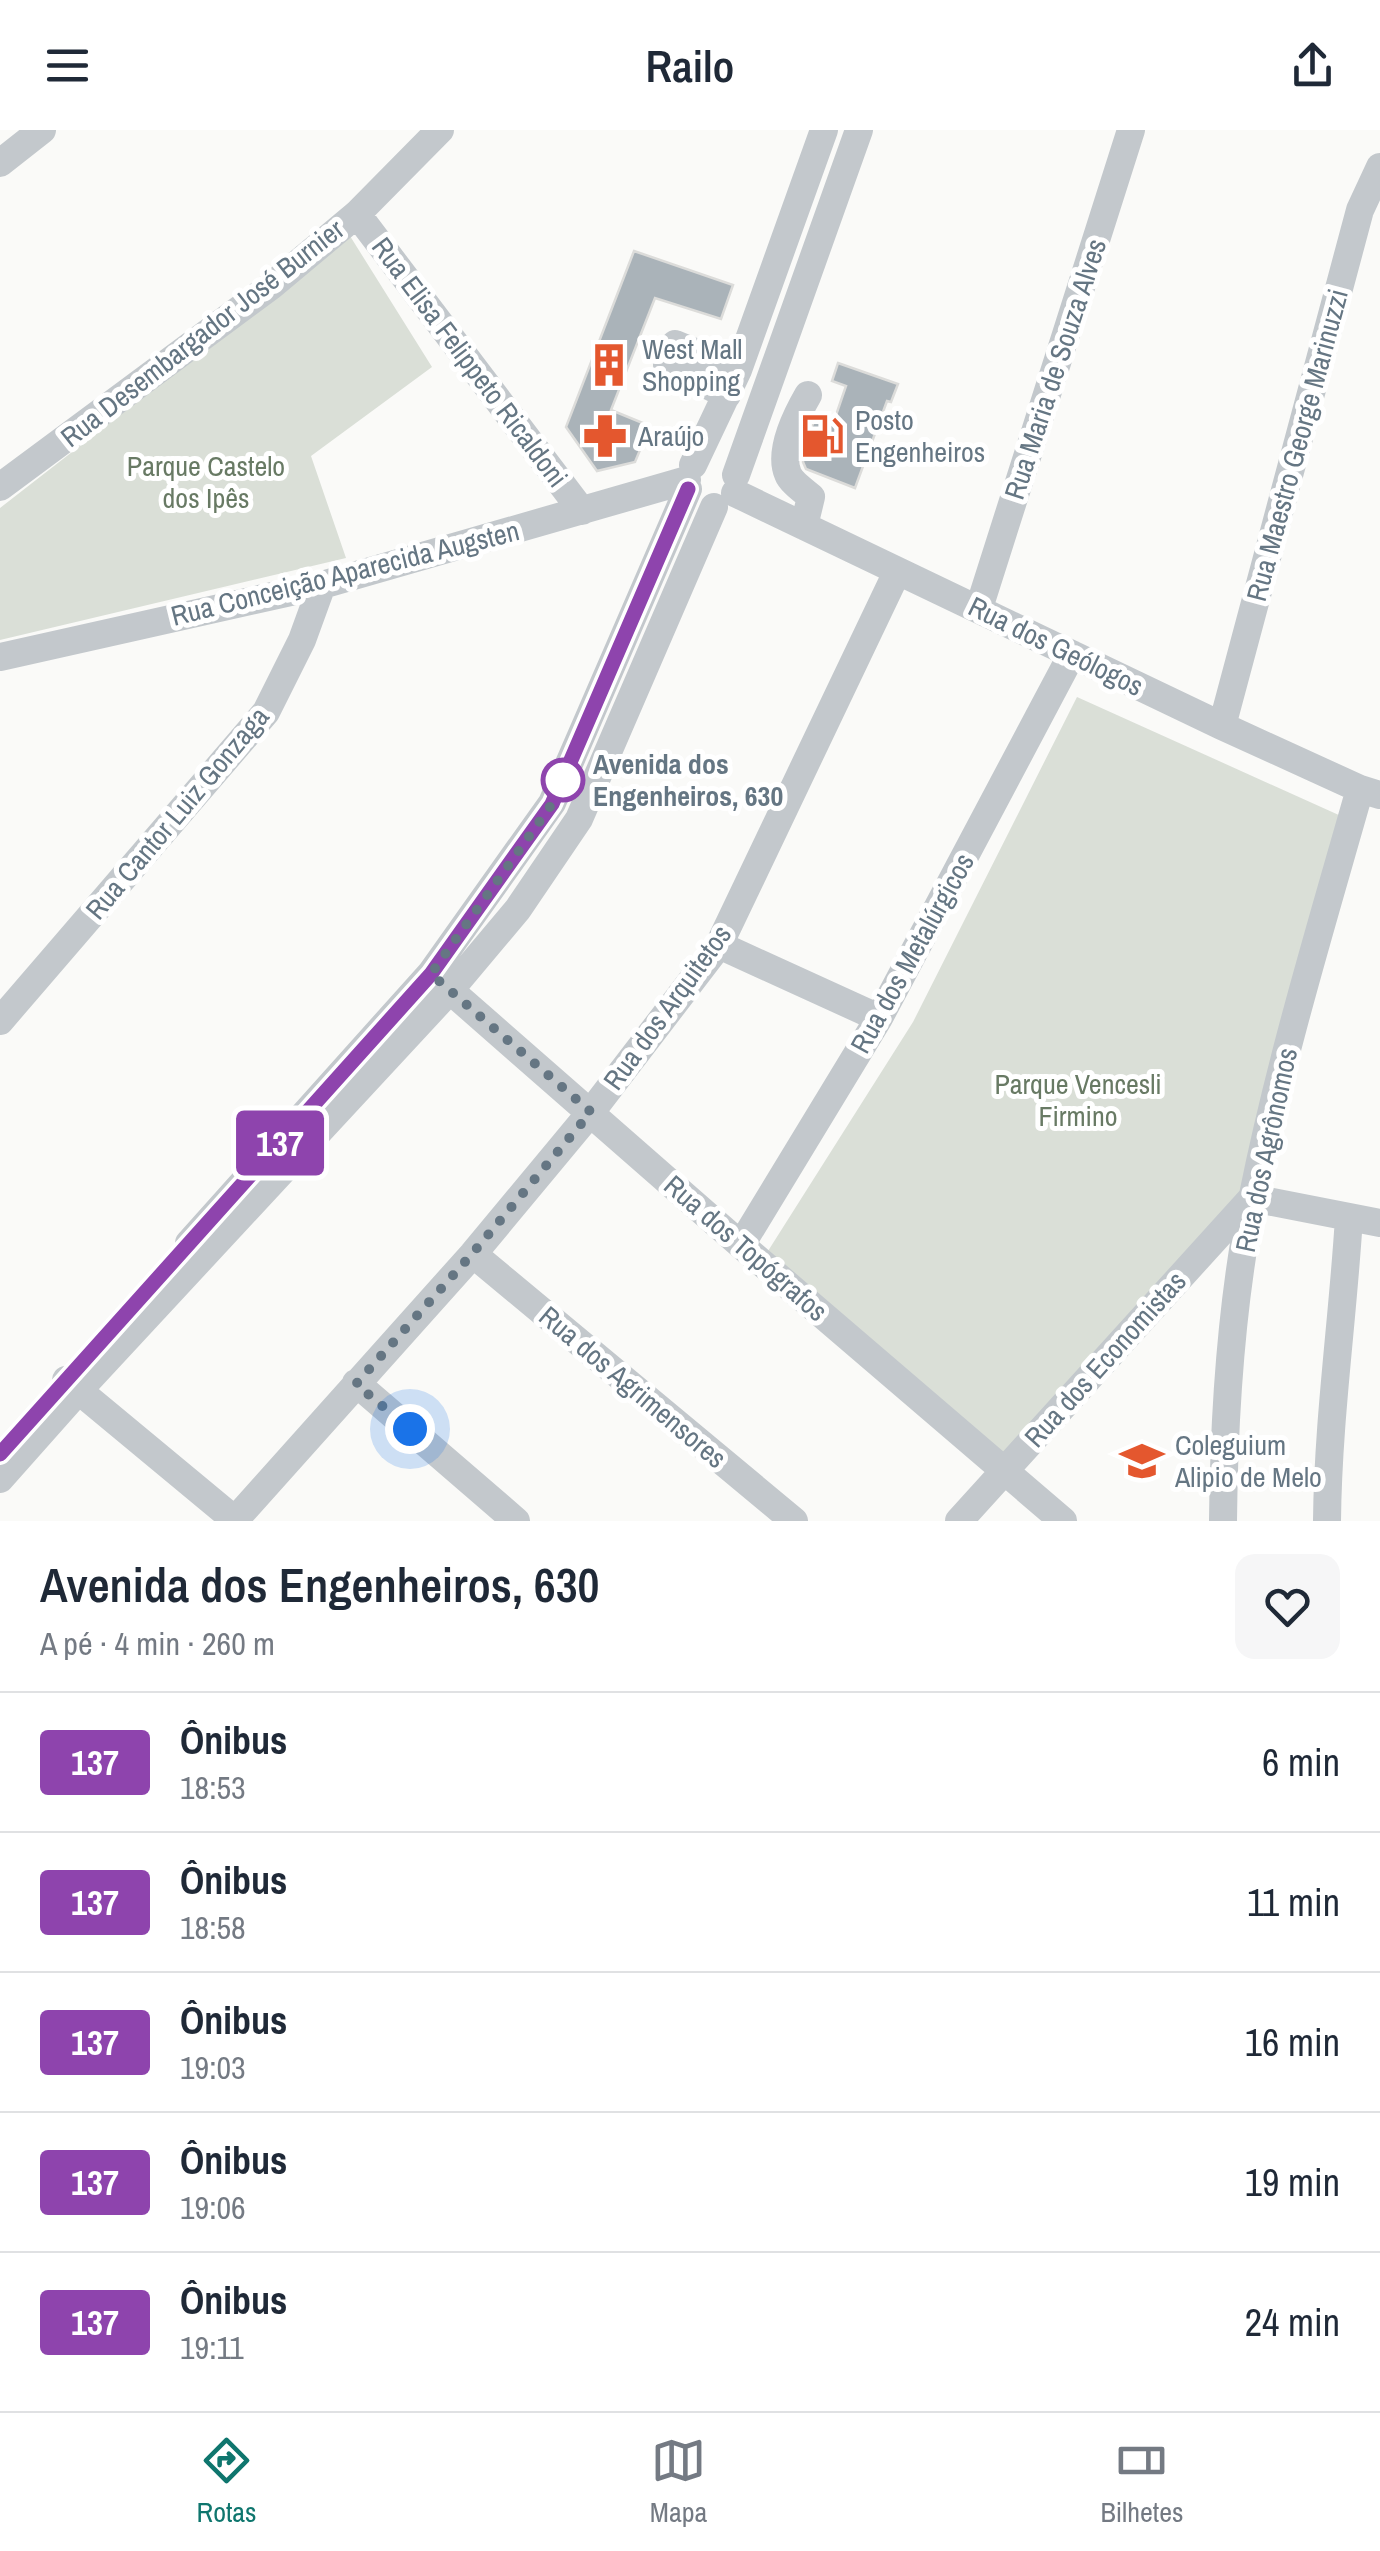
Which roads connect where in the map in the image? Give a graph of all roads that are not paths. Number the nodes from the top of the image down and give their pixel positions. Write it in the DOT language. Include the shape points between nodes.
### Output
graph roads {
  1 [pos="42,130"];
  2 [pos="440,130"];
  3 [pos="824,130"];
  4 [pos="859,130"];
  5 [pos="1131,130"];
  6 [pos="0,163"];
  7 [pos="1380,168"];
  8 [pos="357,214"];
  9 [pos="753,327"];
  10 [pos="787,337"];
  11 [pos="808,395"];
  12 [pos="689,478"];
  13 [pos="0,486"];
  14 [pos="729,492"];
  15 [pos="635,495"];
  16 [pos="582,511"];
  17 [pos="804,526"];
  18 [pos="668,536"];
  19 [pos="898,572"];
  20 [pos="322,585"];
  21 [pos="978,608"];
  22 [pos="1072,654"];
  23 [pos="0,657"];
  24 [pos="1222,726"];
  25 [pos="1370,792"];
  26 [pos="719,946"];
  27 [pos="440,982"];
  28 [pos="879,1018"];
  29 [pos="0,1020"];
  30 [pos="591,1112"];
  31 [pos="1252,1198"];
  32 [pos="1349,1217"];
  33 [pos="1380,1222"];
  34 [pos="740,1245"];
  35 [pos="472,1254"];
  36 [pos="356,1384"];
  37 [pos="72,1385"];
  38 [pos="0,1454"];
  39 [pos="1004,1470"];
  40 [pos="0,1479"];
  41 [pos="235,1521"];
  42 [pos="516,1521"];
  43 [pos="794,1521"];
  44 [pos="958,1521"];
  45 [pos="1062,1521"];
  46 [pos="1222,1521"];
  47 [pos="1327,1521"];
  1 -- 6 [label="street"];
  2 -- 8 [label="street, Rua Desembargador José Burnier"];
  3 -- 9 [label="street"];
  4 -- 10 [label="street"];
  5 -- 21 [label="street, Rua Maria de Souza Alves"];
  7 -- 24 [label="street, Rua Maestro George Marinuzzi" via="1360,210"];
  8 -- 13 [label="street, Rua Desembargador José Burnier" via="271,286"];
  8 -- 16 [label="street, Rua Elisa Felippeto Ricaldoni"];
  9 -- 10 [label="street"];
  9 -- 12 [label="street"];
  10 -- 14 [label="street"];
  11 -- 17 [label="street" via="786,449 789,478 811,498"];
  12 -- 14 [label="street" via="701,505"];
  12 -- 14 [label="street" via="706,457 714,457 728,462"];
  12 -- 15 [label="street, Rua Conceição Aparecida Augsten"];
  12 -- 18 [label="street"];
  14 -- 17 [label="street, Rua dos Geólogos"];
  14 -- 27 [label="street" via="579,820 518,910"];
  15 -- 16 [label="street, Rua Conceição Aparecida Augsten"];
  15 -- 18 [label="street"];
  16 -- 20 [label="street, Rua Conceição Aparecida Augsten"];
  17 -- 19 [label="street, Rua dos Geólogos"];
  18 -- 27 [label="street" via="552,804"];
  19 -- 21 [label="street, Rua dos Geólogos"];
  19 -- 26 [label="street, Rua dos Arquitetos"];
  20 -- 23 [label="street, Rua Conceição Aparecida Augsten"];
  20 -- 29 [label="street, Rua Cantor Luiz Gonzaga" via="266,712"];
  21 -- 22 [label="street, Rua dos Geólogos"];
  22 -- 24 [label="street, Rua dos Geólogos"];
  22 -- 28 [label="street, Rua dos Metalúrgicos"];
  24 -- 25 [label="street, Rua dos Geólogos"];
  25 -- 31 [label="street, Rua dos Agrônomos" via="1288,1041"];
  26 -- 28 [label="street"];
  26 -- 30 [label="street, Rua dos Arquitetos"];
  27 -- 30 [label="street, Rua dos Topógrafos"];
  27 -- 37 [label="street"];
  28 -- 34 [label="street, Rua dos Metalúrgicos"];
  30 -- 34 [label="street, Rua dos Topógrafos"];
  30 -- 35 [label="street, Rua dos Arquitetos"];
  31 -- 32 [label="street"];
  31 -- 39 [label="street, Rua dos Economistas"];
  31 -- 46 [label="street, Rua dos Agrônomos" via="1234,1321"];
  32 -- 33 [label="street"];
  32 -- 47 [label="street"];
  34 -- 39 [label="street, Rua dos Topógrafos"];
  35 -- 36 [label="street, Rua dos Arquitetos"];
  35 -- 43 [label="street, Rua dos Agrimensores"];
  36 -- 41 [label="street, Rua dos Arquitetos"];
  36 -- 42 [label="street"];
  37 -- 38 [label="street"];
  37 -- 40 [label="street"];
  37 -- 41 [label="street"];
  39 -- 44 [label="street, Rua dos Economistas"];
  39 -- 45 [label="street, Rua dos Topógrafos"];
}
